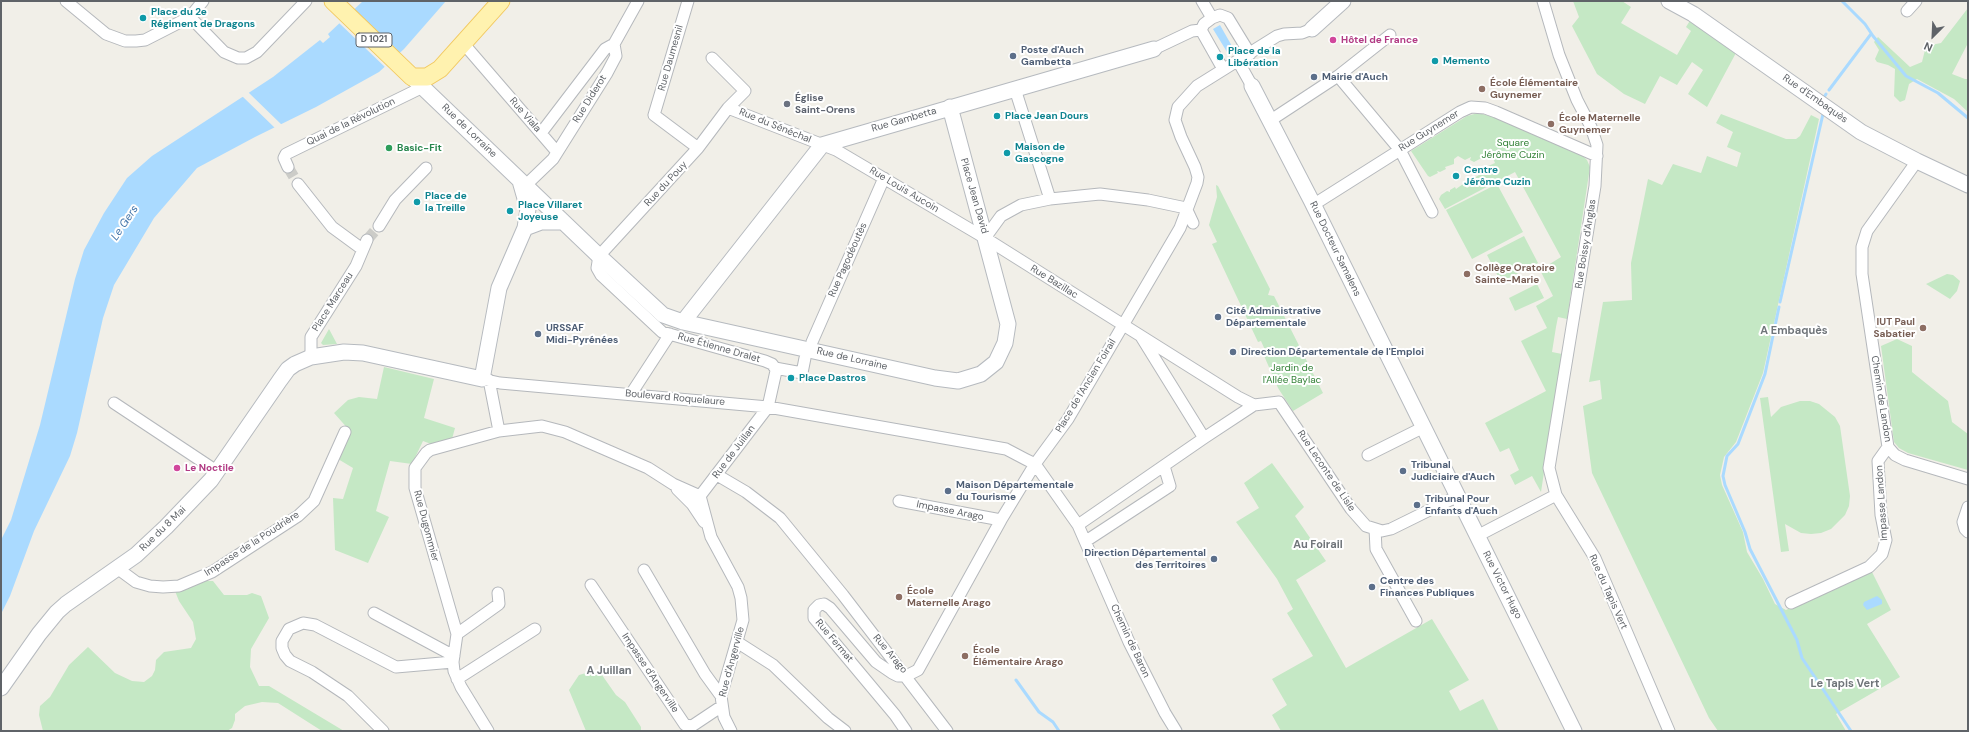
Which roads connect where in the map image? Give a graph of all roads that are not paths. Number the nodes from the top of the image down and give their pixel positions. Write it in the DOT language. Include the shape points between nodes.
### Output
graph roads {
  1 [pos="66,1"];
  2 [pos="203,1"];
  3 [pos="306,1"];
  4 [pos="501,1"];
  5 [pos="638,1"];
  6 [pos="688,1"];
  7 [pos="1202,1"];
  8 [pos="1343,1"];
  9 [pos="1543,1"];
  10 [pos="1670,1"];
  11 [pos="1916,1"];
  12 [pos="334,2"];
  13 [pos="1907,11"];
  14 [pos="190,17"];
  15 [pos="1212,18"];
  16 [pos="1312,29"];
  17 [pos="1201,30"];
  18 [pos="1390,34"];
  19 [pos="463,43"];
  20 [pos="614,44"];
  21 [pos="1154,49"];
  22 [pos="1250,54"];
  23 [pos="712,58"];
  24 [pos="1238,61"];
  25 [pos="440,69"];
  26 [pos="1223,69"];
  27 [pos="1338,76"];
  28 [pos="418,82"];
  29 [pos="1252,86"];
  30 [pos="1015,89"];
  31 [pos="442,105"];
  32 [pos="950,107"];
  33 [pos="728,108"];
  34 [pos="1271,120"];
  35 [pos="541,133"];
  36 [pos="822,145"];
  37 [pos="698,148"];
  38 [pos="1400,150"];
  39 [pos="557,152"];
  40 [pos="1597,156"];
  41 [pos="1917,161"];
  42 [pos="286,164"];
  43 [pos="426,168"];
  44 [pos="884,178"];
  45 [pos="523,183"];
  46 [pos="298,184"];
  47 [pos="1968,185"];
  48 [pos="1050,199"];
  49 [pos="546,205"];
  50 [pos="1313,205"];
  51 [pos="1186,208"];
  52 [pos="1432,212"];
  53 [pos="563,222"];
  54 [pos="1193,223"];
  55 [pos="379,226"];
  56 [pos="525,228"];
  57 [pos="985,238"];
  58 [pos="599,256"];
  59 [pos="683,322"];
  60 [pos="1123,325"];
  61 [pos="670,334"];
  62 [pos="1141,336"];
  63 [pos="812,342"];
  64 [pos="311,357"];
  65 [pos="805,358"];
  66 [pos="775,368"];
  67 [pos="486,380"];
  68 [pos="631,394"];
  69 [pos="114,403"];
  70 [pos="1254,405"];
  71 [pos="768,407"];
  72 [pos="499,431"];
  73 [pos="345,432"];
  74 [pos="1427,433"];
  75 [pos="1204,438"];
  76 [pos="1888,446"];
  77 [pos="1368,455"];
  78 [pos="1035,464"];
  79 [pos="1164,466"];
  80 [pos="218,472"];
  81 [pos="717,475"];
  82 [pos="1968,479"];
  83 [pos="672,484"];
  84 [pos="1556,495"];
  85 [pos="700,496"];
  86 [pos="1458,496"];
  87 [pos="899,501"];
  88 [pos="1968,507"];
  89 [pos="1001,520"];
  90 [pos="1078,525"];
  91 [pos="708,528"];
  92 [pos="1375,529"];
  93 [pos="1968,532"];
  94 [pos="1477,536"];
  95 [pos="1088,544"];
  96 [pos="117,568"];
  97 [pos="644,570"];
  98 [pos="591,585"];
  99 [pos="498,593"];
  100 [pos="1791,603"];
  101 [pos="374,613"];
  102 [pos="1416,621"];
  103 [pos="535,629"];
  104 [pos="457,634"];
  105 [pos="737,642"];
  106 [pos="454,659"];
  107 [pos="906,676"];
  108 [pos="457,679"];
  109 [pos="1,688"];
  110 [pos="721,701"];
  111 [pos="382,731"];
  112 [pos="488,731"];
  113 [pos="730,731"];
  114 [pos="845,731"];
  115 [pos="906,731"];
  116 [pos="947,731"];
  117 [pos="1176,731"];
  118 [pos="1574,731"];
  119 [pos="1669,731"];
  1 -- 14 [label="street" via="106,34 125,41 145,40"];
  2 -- 14 [label="street"];
  3 -- 14 [label="street" via="257,52 246,58 238,58 224,52"];
  4 -- 19 [label="main road"];
  5 -- 20 [label="street, Rue Diderot"];
  6 -- 37 [label="street, Rue Daumesnil" via="654,115"];
  7 -- 15 [label="street"];
  8 -- 16 [label="main road"];
  9 -- 40 [label="street, Rue Boissy d'Anglas" via="1559,55 1591,127 1597,145"];
  10 -- 41 [label="main road, Rue d'Embaquès" via="1693,14 1861,132"];
  11 -- 13 [label="street"];
  12 -- 28 [label="main road, D 1021"];
  15 -- 17 [label="street"];
  15 -- 22 [label="street" via="1220,15 1228,18"];
  16 -- 22 [label="street" via="1277,36"];
  17 -- 21 [label="street, Rue Gambetta" via="1192,31"];
  17 -- 26 [label="street"];
  18 -- 27 [label="street"];
  19 -- 25 [label="main road"];
  19 -- 35 [label="street, Rue Viala"];
  20 -- 35 [label="street, Rue Diderot" via="605,49"];
  20 -- 39 [label="street, Rue Diderot" via="616,56"];
  21 -- 30 [label="main road, Rue Gambetta"];
  22 -- 24 [label="street"];
  23 -- 33 [label="street, Rue du Pouy" via="745,91"];
  24 -- 26 [label="street"];
  24 -- 29 [label="street, Rue Docteur Samalens"];
  25 -- 28 [label="main road"];
  25 -- 31 [label="main road" via="436,87"];
  26 -- 51 [label="street, Place de l'Ancien Foirail" via="1197,86 1178,107 1175,120 1198,177"];
  27 -- 34 [label="street"];
  27 -- 38 [label="street"];
  28 -- 31 [label="main road, Rue de Lorraine"];
  28 -- 42 [label="street, Quai de la Révolution" via="286,154"];
  29 -- 34 [label="main road, Rue Docteur Samalens"];
  30 -- 32 [label="main road, Rue Gambetta"];
  30 -- 48 [label="street"];
  31 -- 45 [label="main road, Rue de Lorraine"];
  32 -- 36 [label="main road, Rue Gambetta"];
  32 -- 57 [label="main road, Place Jean David"];
  33 -- 36 [label="street, Rue du Sénéchal"];
  33 -- 37 [label="street, Rue du Pouy"];
  34 -- 50 [label="main road, Rue Docteur Samalens"];
  35 -- 39 [label="street, Rue Viala"];
  36 -- 44 [label="street, Rue Louis Aucoin" via="836,150"];
  36 -- 59 [label="main road"];
  37 -- 58 [label="street, Rue du Pouy"];
  38 -- 40 [label="street, Rue Guynemer" via="1465,109 1477,106"];
  38 -- 50 [label="street, Rue Guynemer"];
  38 -- 52 [label="street"];
  39 -- 45 [label="street"];
  40 -- 84 [label="street, Rue Boissy d'Anglas" via="1595,186 1549,468"];
  41 -- 47 [label="main road, Rue d'Embaquès"];
  41 -- 76 [label="street, Chemin de Landon" via="1867,231 1862,247 1862,274"];
  43 -- 55 [label="street" via="395,200"];
  44 -- 57 [label="street, Rue Louis Aucoin"];
  44 -- 63 [label="street, Rue Pagodéoutès"];
  45 -- 49 [label="main road"];
  45 -- 56 [label="main road" via="528,209"];
  46 -- 64 [label="street, Place Marceau" via="332,227 365,244 356,266 311,337"];
  48 -- 51 [label="street, Place Jean David" via="1100,194"];
  48 -- 57 [label="street, Place Jean David" via="1022,205 1001,216"];
  49 -- 53 [label="main road"];
  49 -- 56 [label="main road"];
  50 -- 74 [label="main road, Rue Docteur Samalens"];
  51 -- 54 [label="street"];
  51 -- 60 [label="street, Place de l'Ancien Foirail" via="1180,228"];
  53 -- 56 [label="main road" via="541,222"];
  53 -- 58 [label="main road"];
  56 -- 67 [label="main road" via="499,288"];
  57 -- 59 [label="main road, Rue de Lorraine" via="1008,324 1007,333 1002,352 996,362 981,374 966,380 934,378"];
  57 -- 60 [label="street, Rue Bazillac"];
  58 -- 59 [label="main road, Rue de Lorraine" via="654,308 663,315"];
  58 -- 61 [label="street, Rue Étienne Dralet" via="597,268 601,276 656,327"];
  60 -- 62 [label="street"];
  60 -- 78 [label="street, Place de l'Ancien Foirail" via="1068,419"];
  61 -- 66 [label="street, Rue Étienne Dralet" via="765,361"];
  61 -- 68 [label="street"];
  62 -- 70 [label="street"];
  62 -- 75 [label="street"];
  64 -- 67 [label="main road, Boulevard Roquelaure" via="344,352 363,353"];
  64 -- 80 [label="main road, Rue du 8 Mai" via="288,369"];
  65 -- 66 [label="street" via="802,373"];
  66 -- 71 [label="street"];
  67 -- 68 [label="street, Boulevard Roquelaure"];
  67 -- 72 [label="street"];
  68 -- 71 [label="street, Boulevard Roquelaure"];
  69 -- 80 [label="street"];
  70 -- 75 [label="street"];
  70 -- 92 [label="street, Rue Leconte de Lisle" via="1278,402 1358,518 1366,526"];
  71 -- 78 [label="street, Boulevard Roquelaure" via="1006,449"];
  71 -- 81 [label="street, Rue de Juillan"];
  72 -- 83 [label="street, Rue d'Angerville" via="542,426 565,432 648,468"];
  72 -- 104 [label="street, Rue Dugommier" via="430,450 415,468 418,503"];
  73 -- 96 [label="street, Impasse de la Poudrière" via="314,501 298,516 212,572 179,586 163,587 136,582"];
  74 -- 77 [label="street" via="1405,437"];
  74 -- 86 [label="main road, Rue Victor Hugo"];
  75 -- 79 [label="street"];
  76 -- 82 [label="street, Chemin de Landon" via="1895,455 1906,460"];
  76 -- 100 [label="street, Impasse Landon" via="1878,461 1881,515 1886,540 1882,554 1869,567"];
  78 -- 89 [label="street, Rue Arago"];
  78 -- 90 [label="street"];
  79 -- 90 [label="street"];
  79 -- 95 [label="street" via="1170,486"];
  80 -- 96 [label="main road, Rue du 8 Mai" via="166,527 136,555"];
  81 -- 85 [label="street, Rue de Juillan"];
  81 -- 107 [label="street, Rue Arago" via="746,492 780,518"];
  83 -- 85 [label="street, Rue d'Angerville"];
  83 -- 91 [label="street, Rue d'Angerville" via="692,504"];
  84 -- 94 [label="street"];
  84 -- 119 [label="street, Rue du Tapis Vert" via="1595,558"];
  85 -- 91 [label="street, Rue d'Angerville"];
  86 -- 92 [label="street" via="1391,529"];
  86 -- 94 [label="main road, Rue Victor Hugo"];
  87 -- 89 [label="street, Impasse Arago"];
  88 -- 93 [label="street" via="1963,522"];
  89 -- 107 [label="street, Rue Arago" via="918,670"];
  90 -- 95 [label="street"];
  91 -- 105 [label="street, Rue d'Angerville" via="740,593 743,620"];
  92 -- 102 [label="street" via="1376,549"];
  94 -- 118 [label="main road, Rue Victor Hugo"];
  95 -- 117 [label="street, Chemin de Baron" via="1130,642"];
  96 -- 109 [label="main road, Rue du 8 Mai" via="57,612"];
  97 -- 110 [label="street"];
  98 -- 110 [label="street, Impasse d'Angerville" via="685,725 692,726"];
  99 -- 104 [label="street" via="499,604"];
  101 -- 106 [label="street"];
  103 -- 108 [label="street"];
  104 -- 106 [label="street, Rue Dugommier"];
  105 -- 110 [label="street, Rue d'Angerville"];
  105 -- 114 [label="street" via="773,665"];
  106 -- 108 [label="street, Rue Dugommier"];
  106 -- 111 [label="street" via="396,667 315,625 303,623 289,629 282,641 287,658 348,696"];
  107 -- 115 [label="street, Rue Fermat" via="898,676 876,662 830,608 824,604 816,607 814,618 896,715"];
  107 -- 116 [label="street"];
  108 -- 112 [label="street, Rue Dugommier"];
  110 -- 113 [label="street, Rue d'Angerville"];
}
